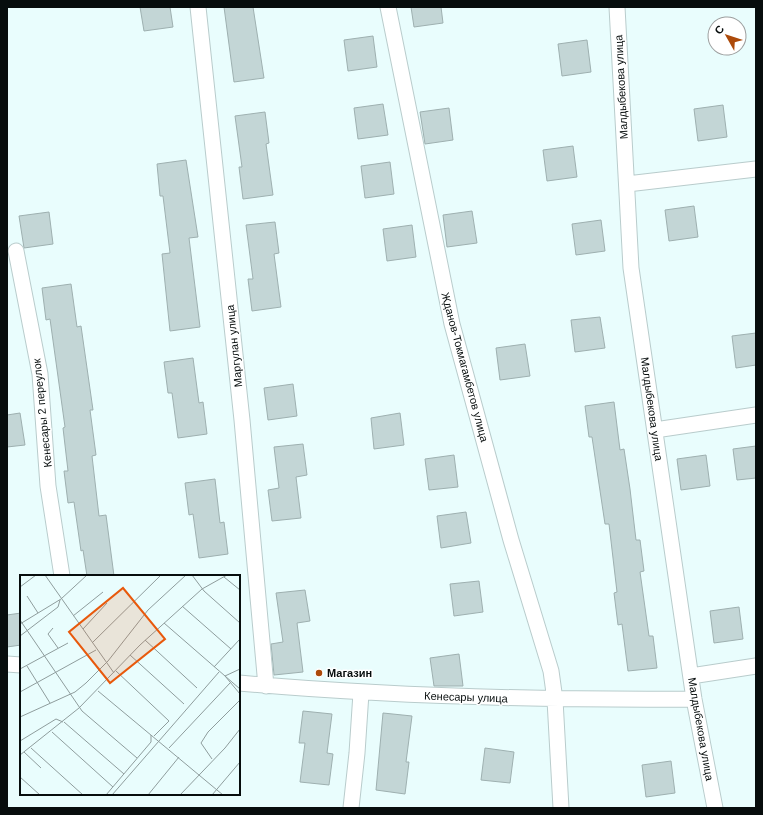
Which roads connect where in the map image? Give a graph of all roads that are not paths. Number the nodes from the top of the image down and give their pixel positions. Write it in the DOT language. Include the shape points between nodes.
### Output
graph roads {
  1 [pos="198,7"];
  2 [pos="388,7"];
  3 [pos="617,7"];
  4 [pos="756,169"];
  5 [pos="627,184"];
  6 [pos="16,251"];
  7 [pos="756,415"];
  8 [pos="655,430"];
  9 [pos="62,575"];
  10 [pos="7,664"];
  11 [pos="20,665"];
  12 [pos="756,666"];
  13 [pos="691,676"];
  14 [pos="240,683"];
  15 [pos="266,686"];
  16 [pos="361,693"];
  17 [pos="694,699"];
  18 [pos="555,700"];
  19 [pos="351,808"];
  20 [pos="561,808"];
  21 [pos="715,808"];
  1 -- 15 [label="street, Маргулан улица" via="242,420"];
  2 -- 18 [label="street, Жданов-Токмагамбетов улица" via="452,324 511,540 551,671"];
  3 -- 5 [label="street, Малдыбекова улица"];
  4 -- 5 [label="street"];
  5 -- 8 [label="street, Малдыбекова улица" via="631,268"];
  6 -- 9 [label="street, Кенесары 2 переулок" via="40,374 48,486"];
  7 -- 8 [label="street"];
  8 -- 13 [label="street, Малдыбекова улица"];
  10 -- 11 [label="street"];
  12 -- 13 [label="street"];
  13 -- 17 [label="street, Малдыбекова улица"];
  14 -- 15 [label="street, Кенесары улица"];
  15 -- 16 [label="street, Кенесары улица"];
  16 -- 18 [label="street, Кенесары улица"];
  16 -- 19 [label="street"];
  17 -- 18 [label="street, Кенесары улица"];
  17 -- 21 [label="street, Малдыбекова улица"];
  18 -- 20 [label="street, Жданов-Токмагамбетов улица"];
}
